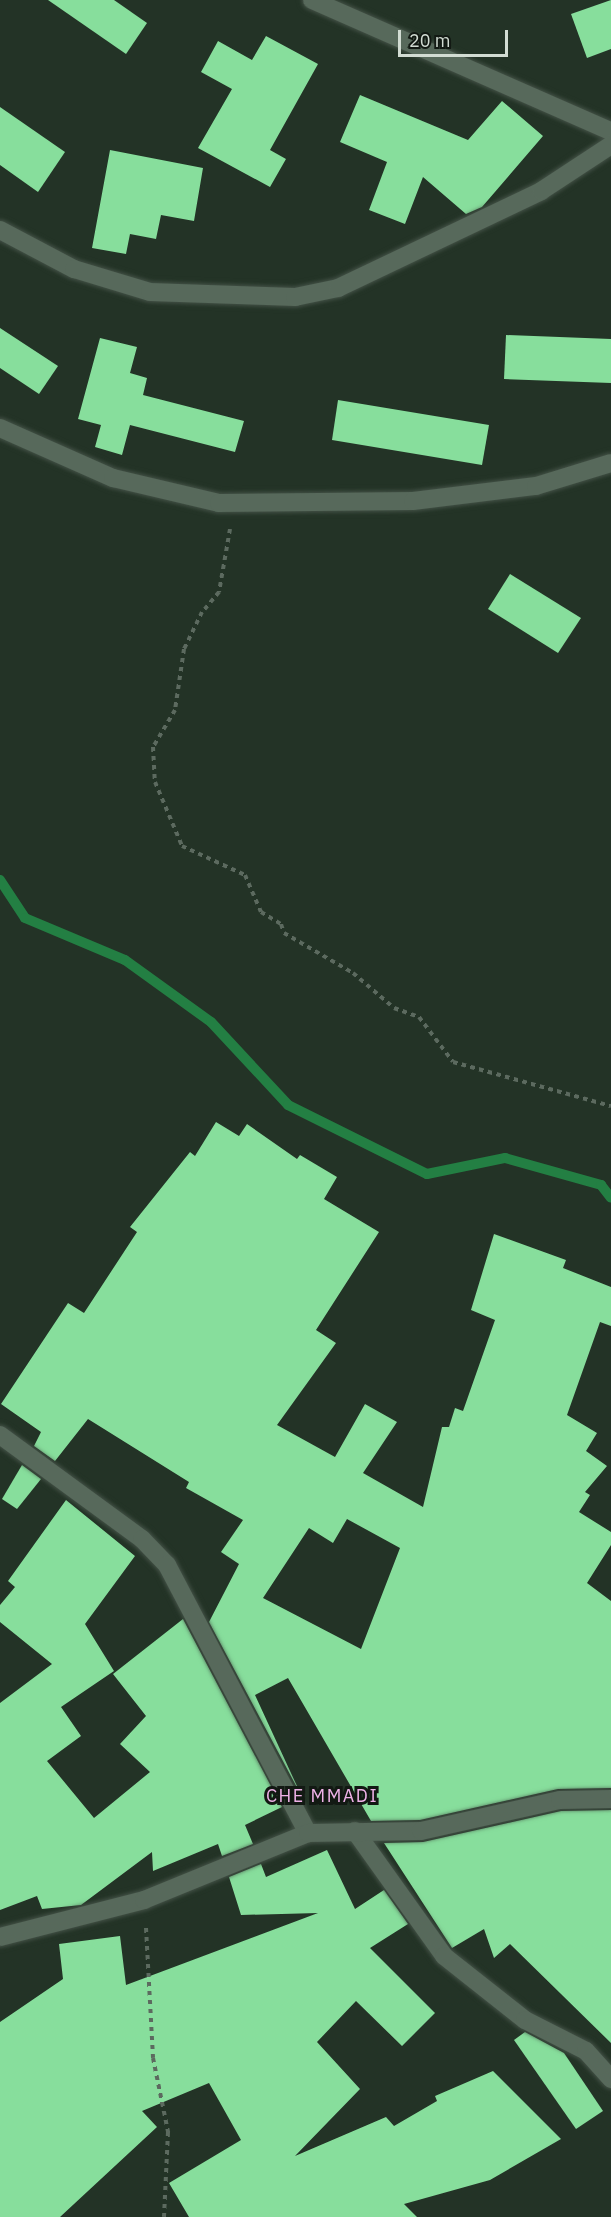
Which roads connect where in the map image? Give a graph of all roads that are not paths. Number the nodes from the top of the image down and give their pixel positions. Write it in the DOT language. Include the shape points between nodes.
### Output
graph roads {
  1 [pos="312,0"];
  2 [pos="611,131"];
  3 [pos="611,145"];
  4 [pos="0,230"];
  5 [pos="0,428"];
  6 [pos="611,463"];
  7 [pos="0,1435"];
  8 [pos="611,1799"];
  9 [pos="355,1831"];
  10 [pos="308,1833"];
  11 [pos="0,1936"];
  12 [pos="611,2079"];
  1 -- 2 [label="street"];
  3 -- 4 [label="street" via="531,196 338,288 295,297 150,292 74,269"];
  5 -- 6 [label="street" via="113,478 188,500 229,503 413,501 536,486"];
  7 -- 10 [label="street" via="142,1539 167,1565"];
  8 -- 9 [label="street" via="560,1800 421,1831"];
  9 -- 10 [label="street"];
  9 -- 12 [label="street" via="444,1956 525,2020 586,2051"];
  10 -- 11 [label="street" via="144,1900"];
}
